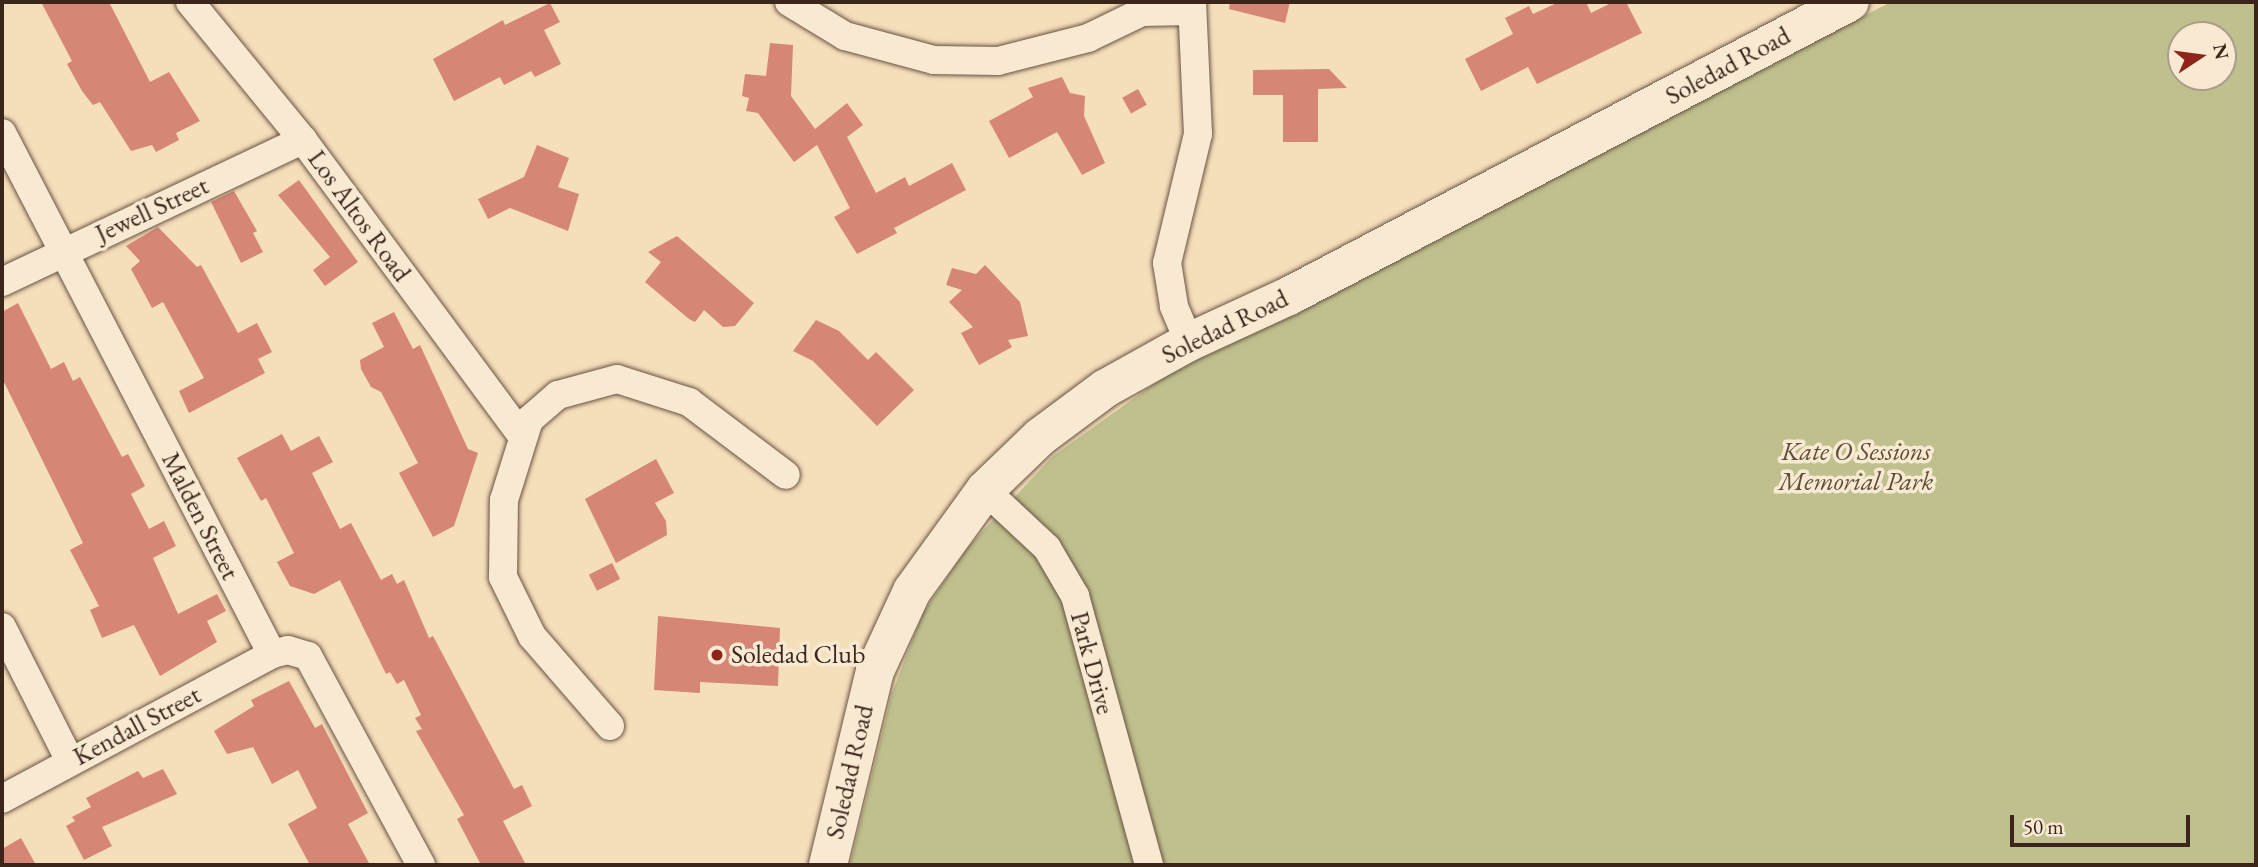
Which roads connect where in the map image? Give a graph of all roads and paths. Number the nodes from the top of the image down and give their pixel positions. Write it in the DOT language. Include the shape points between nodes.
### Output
graph roads {
  1 [pos="190,2"];
  2 [pos="1850,2"];
  3 [pos="801,4"];
  4 [pos="1192,7"];
  5 [pos="2,133"];
  6 [pos="303,139"];
  7 [pos="63,251"];
  8 [pos="2,282"];
  9 [pos="1189,342"];
  10 [pos="522,435"];
  11 [pos="786,475"];
  12 [pos="985,490"];
  13 [pos="2,627"];
  14 [pos="272,654"];
  15 [pos="610,726"];
  16 [pos="70,761"];
  17 [pos="2,799"];
  18 [pos="421,865"];
  19 [pos="828,865"];
  20 [pos="1149,865"];
  1 -- 6 [label="street, Los Altos Road"];
  2 -- 9 [label="street, Soledad Road" via="1289,296"];
  3 -- 4 [label="street" via="845,36 921,57 998,61 1088,38 1142,12"];
  4 -- 9 [label="street" via="1198,134 1167,262 1174,306"];
  5 -- 7 [label="street, Malden Street"];
  6 -- 7 [label="street, Jewell Street"];
  6 -- 10 [label="street, Los Altos Road"];
  7 -- 8 [label="street, Jewell Street"];
  7 -- 14 [label="street, Malden Street"];
  9 -- 12 [label="street, Soledad Road" via="1106,388 1040,437"];
  10 -- 11 [label="street" via="529,420 558,395 617,379 689,402"];
  10 -- 15 [label="street" via="504,500 503,577 532,636"];
  12 -- 19 [label="street, Soledad Road" via="912,591 875,671"];
  12 -- 20 [label="street, Park Drive" via="1047,548 1075,596"];
  13 -- 16 [label="street"];
  14 -- 16 [label="street, Kendall Street"];
  14 -- 18 [label="street" via="288,650 309,656"];
  16 -- 17 [label="street, Kendall Street"];
}
